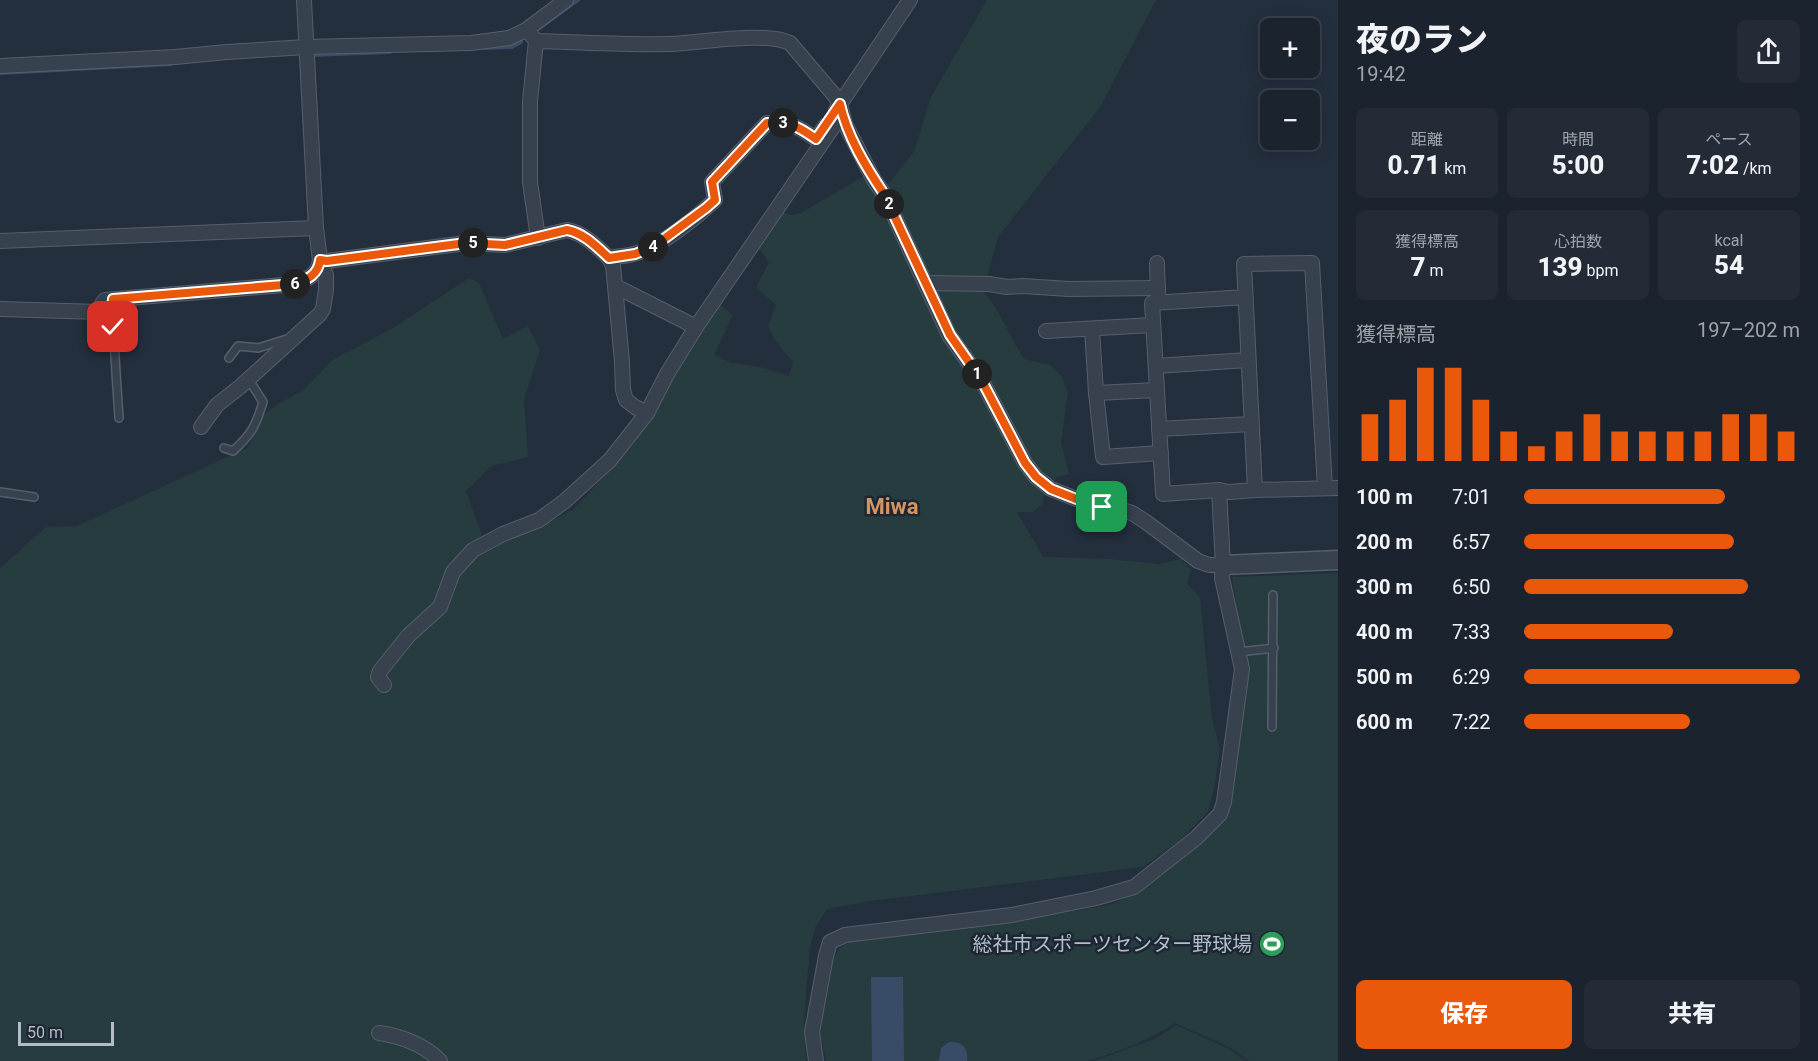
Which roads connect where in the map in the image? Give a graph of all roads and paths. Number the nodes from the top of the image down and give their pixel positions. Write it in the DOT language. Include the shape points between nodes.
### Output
graph roads {
  1 [pos="304,0"];
  2 [pos="566,0"];
  3 [pos="910,0"];
  4 [pos="526,30"];
  5 [pos="536,41"];
  6 [pos="307,52"];
  7 [pos="0,66"];
  8 [pos="840,104"];
  9 [pos="316,228"];
  10 [pos="538,238"];
  11 [pos="0,241"];
  12 [pos="609,258"];
  13 [pos="320,260"];
  14 [pos="1156,263"];
  15 [pos="925,283"];
  16 [pos="615,286"];
  17 [pos="1158,288"];
  18 [pos="1246,297"];
  19 [pos="113,299"];
  20 [pos="1159,302"];
  21 [pos="0,309"];
  22 [pos="1153,325"];
  23 [pos="696,327"];
  24 [pos="1092,329"];
  25 [pos="1046,331"];
  26 [pos="293,338"];
  27 [pos="229,358"];
  28 [pos="1248,360"];
  29 [pos="1156,366"];
  30 [pos="249,380"];
  31 [pos="1157,390"];
  32 [pos="1096,393"];
  33 [pos="626,400"];
  34 [pos="647,413"];
  35 [pos="119,418"];
  36 [pos="1251,424"];
  37 [pos="201,427"];
  38 [pos="1159,429"];
  39 [pos="631,433"];
  40 [pos="224,448"];
  41 [pos="1161,453"];
  42 [pos="1331,488"];
  43 [pos="1219,490"];
  44 [pos="1255,490"];
  45 [pos="0,492"];
  46 [pos="34,497"];
  47 [pos="1338,560"];
  48 [pos="1223,565"];
  49 [pos="1273,595"];
  50 [pos="1274,648"];
  51 [pos="1239,652"];
  52 [pos="384,685"];
  53 [pos="1272,727"];
  54 [pos="379,1033"];
  55 [pos="440,1061"];
  56 [pos="816,1061"];
  1 -- 6 [label="street"];
  2 -- 4 [label="street"];
  3 -- 8 [label="street"];
  4 -- 5 [label="street"];
  4 -- 6 [label="street" via="509,38 471,43"];
  5 -- 8 [label="street" via="784,41"];
  5 -- 10 [label="street" via="530,100 530,182"];
  6 -- 7 [label="street" via="227,52"];
  6 -- 9 [label="street"];
  8 -- 12 [label="street" via="816,139 788,123 767,123 712,182 715,200 706,208 653,247"];
  8 -- 15 [label="street" via="845,124 884,194"];
  8 -- 23 [label="street" via="837,121"];
  9 -- 11 [label="street"];
  9 -- 13 [label="street"];
  10 -- 12 [label="street" via="567,230 575,232"];
  10 -- 13 [label="street" via="505,245 466,243"];
  12 -- 16 [label="street"];
  13 -- 19 [label="street" via="313,276 295,284"];
  13 -- 26 [label="street" via="326,275 323,309"];
  14 -- 17 [label="street"];
  15 -- 17 [label="street"];
  15 -- 48 [label="street" via="950,335 982,381 1020,455 1036,477 1051,489 1089,504 1132,513 1198,561"];
  16 -- 23 [label="street"];
  16 -- 33 [label="street"];
  17 -- 20 [label="street"];
  18 -- 20 [label="street"];
  18 -- 28 [label="street"];
  18 -- 42 [label="street" via="1244,264 1312,263"];
  19 -- 21 [label="street" via="105,300 99,312"];
  19 -- 35 [label="lane" via="110,322"];
  20 -- 22 [label="street" via="1152,303"];
  22 -- 24 [label="street"];
  22 -- 29 [label="street"];
  23 -- 34 [label="street"];
  24 -- 25 [label="street"];
  24 -- 32 [label="street"];
  26 -- 27 [label="lane" via="258,348 238,346"];
  26 -- 30 [label="street"];
  28 -- 29 [label="street"];
  28 -- 36 [label="street"];
  29 -- 31 [label="street"];
  30 -- 37 [label="street" via="217,405"];
  30 -- 40 [label="lane" via="263,402 256,422 233,451"];
  31 -- 32 [label="street"];
  31 -- 38 [label="street"];
  32 -- 41 [label="street" via="1103,457"];
  33 -- 34 [label="street"];
  33 -- 39 [label="street" via="632,415"];
  34 -- 39 [label="street"];
  36 -- 38 [label="street"];
  36 -- 44 [label="street"];
  38 -- 41 [label="street"];
  39 -- 52 [label="street" via="610,460 565,501 539,520 473,550 453,572 440,607 409,635 380,671 378,676"];
  41 -- 43 [label="street" via="1163,494"];
  42 -- 44 [label="street"];
  43 -- 44 [label="street"];
  43 -- 48 [label="street"];
  45 -- 46 [label="lane"];
  47 -- 48 [label="street"];
  48 -- 51 [label="street" via="1222,578"];
  49 -- 50 [label="lane"];
  50 -- 51 [label="lane"];
  50 -- 53 [label="lane"];
  51 -- 56 [label="street" via="1242,669 1224,802 1220,813 1196,838 1134,887 1096,898 1012,915 837,937 830,942 826,956 812,1032"];
  54 -- 55 [label="street" via="422,1047"];
}
